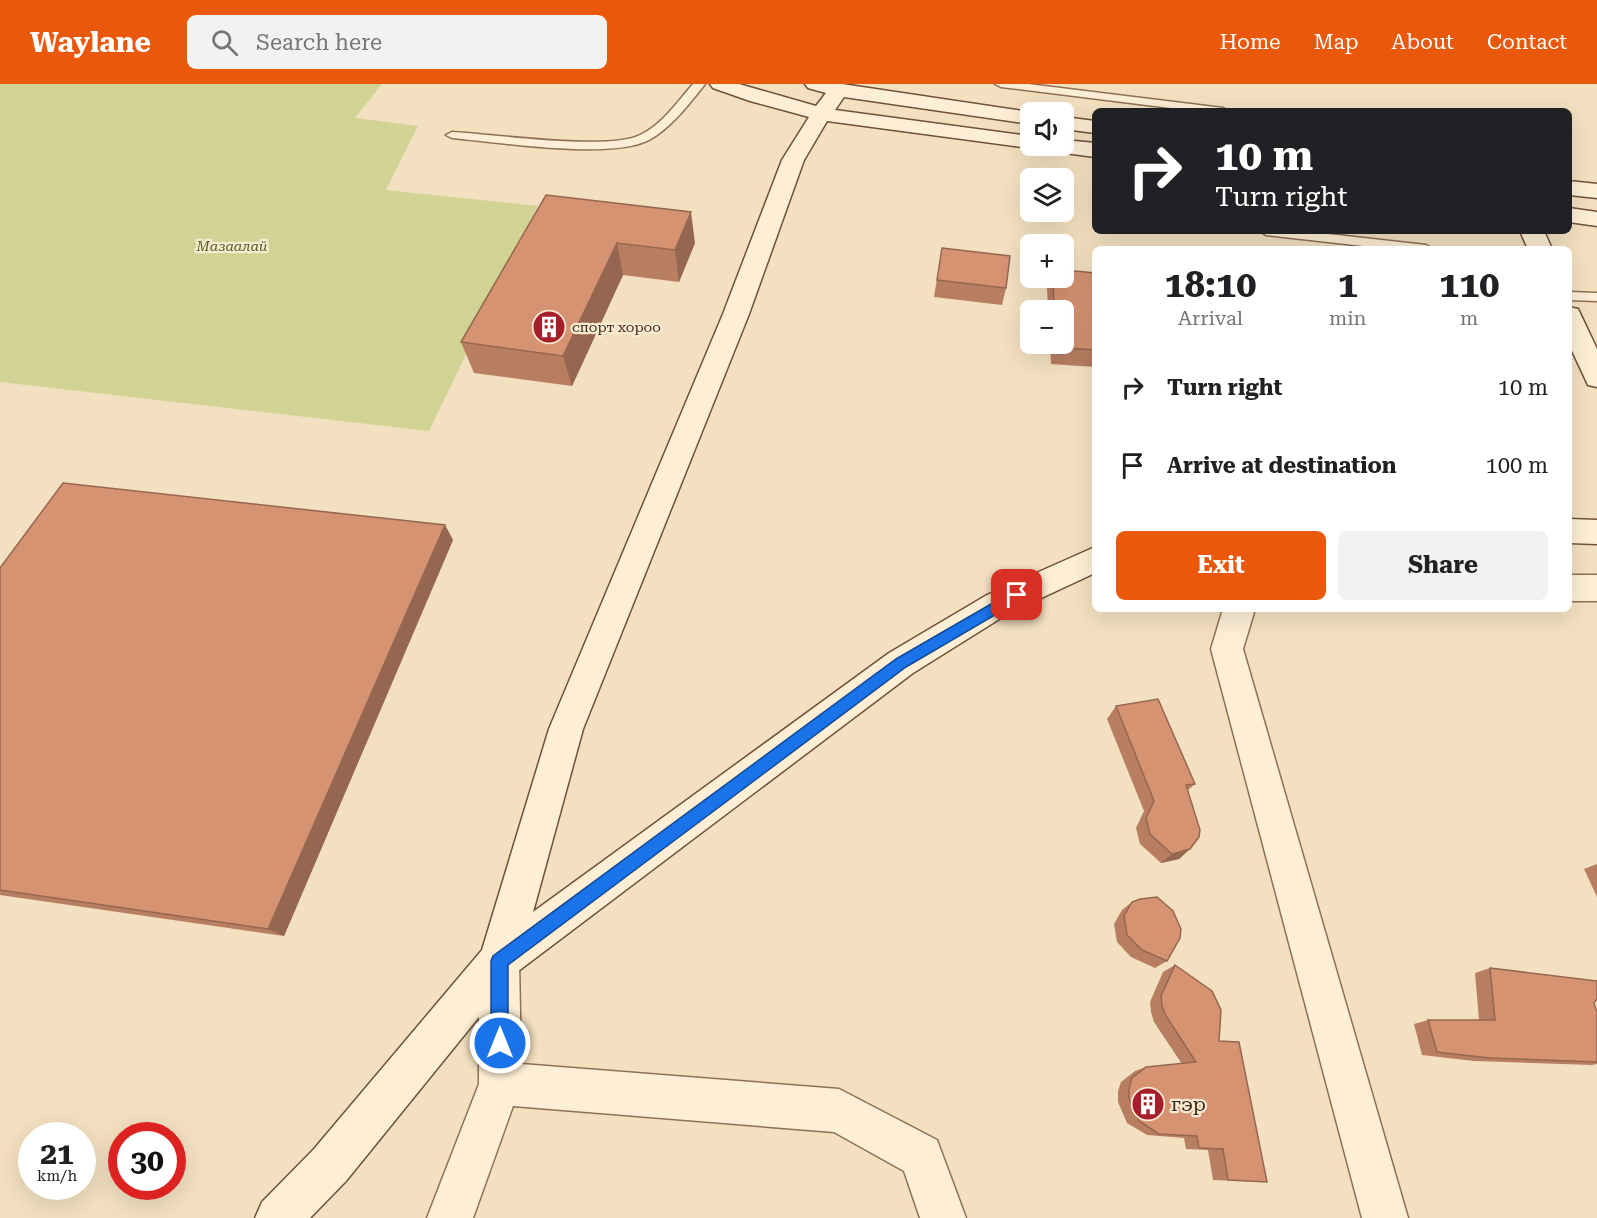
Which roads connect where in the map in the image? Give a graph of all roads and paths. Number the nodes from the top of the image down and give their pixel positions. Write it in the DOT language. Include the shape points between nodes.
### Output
graph roads {
  1 [pos="699,84"];
  2 [pos="720,84"];
  3 [pos="1001,84"];
  4 [pos="828,93"];
  5 [pos="1198,108"];
  6 [pos="1020,117"];
  7 [pos="1074,124"];
  8 [pos="1092,127"];
  9 [pos="452,135"];
  10 [pos="1020,140"];
  11 [pos="1074,148"];
  12 [pos="1092,150"];
  13 [pos="1572,188"];
  14 [pos="1597,191"];
  15 [pos="1572,215"];
  16 [pos="1597,219"];
  17 [pos="1293,234"];
  18 [pos="1399,246"];
  19 [pos="1572,296"];
  20 [pos="1597,297"];
  21 [pos="1572,322"];
  22 [pos="1597,378"];
  23 [pos="1572,531"];
  24 [pos="1597,532"];
  25 [pos="1092,560"];
  26 [pos="1238,612"];
  27 [pos="499,961"];
  28 [pos="500,1084"];
  29 [pos="278,1218"];
  30 [pos="450,1218"];
  31 [pos="943,1218"];
  32 [pos="1385,1218"];
  1 -- 9 [label="lane" via="662,125 642,140 597,145"];
  2 -- 4 [label="street" via="777,104"];
  3 -- 5 [label="lane"];
  4 -- 6 [label="street"];
  4 -- 10 [label="street"];
  4 -- 27 [label="street" via="793,160 736,314 566,729"];
  7 -- 8 [label="street"];
  11 -- 12 [label="street"];
  13 -- 14 [label="street"];
  15 -- 16 [label="street"];
  17 -- 18 [label="lane"];
  19 -- 20 [label="lane"];
  21 -- 22 [label="street"];
  23 -- 24 [label="street"];
  25 -- 27 [label="street" via="998,604 901,663"];
  26 -- 32 [label="street" via="1227,649"];
  27 -- 28 [label="street"];
  27 -- 29 [label="street" via="330,1165"];
  28 -- 30 [label="street"];
  28 -- 31 [label="street" via="839,1111 921,1156"];
}
